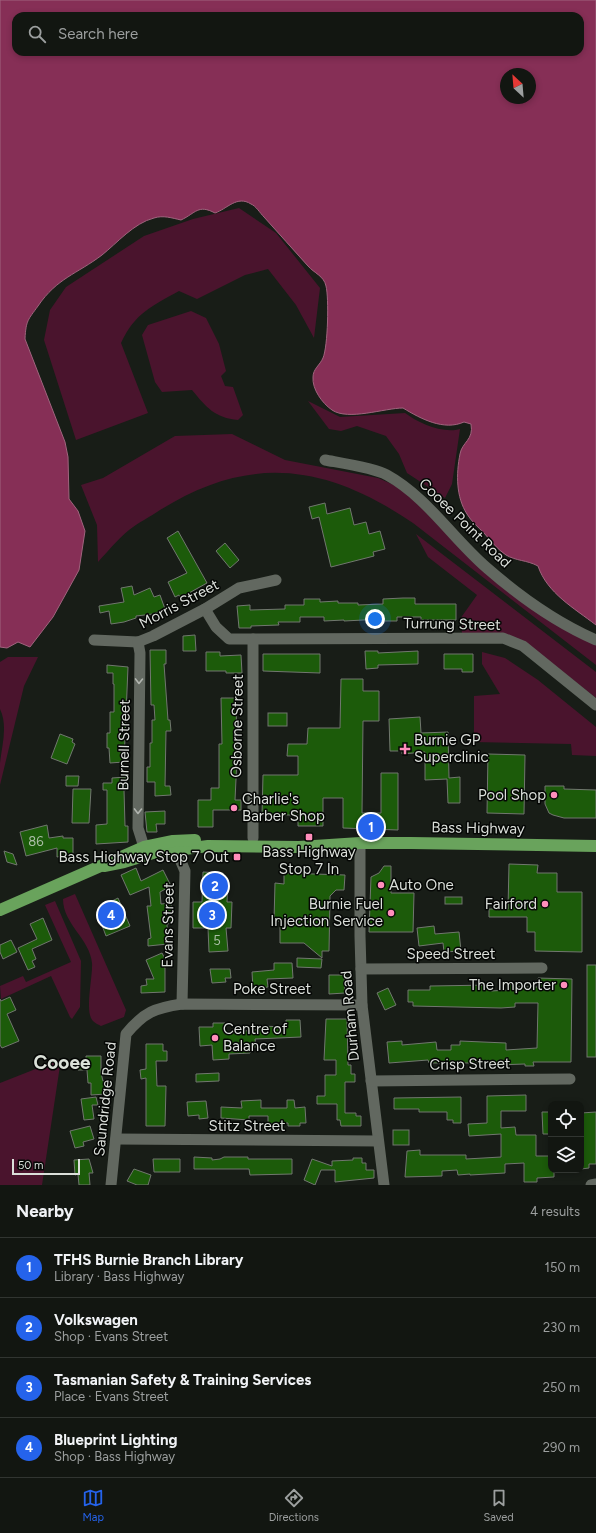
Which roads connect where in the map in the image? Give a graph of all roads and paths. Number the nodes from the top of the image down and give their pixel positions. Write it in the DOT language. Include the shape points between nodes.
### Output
graph roads {
  1 [pos="325,460"];
  2 [pos="276,580"];
  3 [pos="205,609"];
  4 [pos="253,639"];
  5 [pos="94,640"];
  6 [pos="596,640"];
  7 [pos="138,642"];
  8 [pos="596,704"];
  9 [pos="253,838"];
  10 [pos="360,843"];
  11 [pos="596,846"];
  12 [pos="144,847"];
  13 [pos="176,850"];
  14 [pos="104,866"];
  15 [pos="0,910"];
  16 [pos="542,968"];
  17 [pos="361,969"];
  18 [pos="182,1004"];
  19 [pos="362,1005"];
  20 [pos="570,1079"];
  21 [pos="371,1081"];
  22 [pos="116,1139"];
  23 [pos="378,1141"];
  24 [pos="596,1184"];
  25 [pos="111,1185"];
  26 [pos="384,1185"];
  27 [pos="591,1185"];
  1 -- 6 [label="street, Cooee Point Road" via="386,474 408,488 487,568 536,605 576,631"];
  2 -- 3 [label="street, Morris Street" via="239,588"];
  3 -- 4 [label="street, Turrung Street" via="216,627 229,639"];
  3 -- 7 [label="street, Morris Street"];
  4 -- 8 [label="street, Turrung Street" via="503,638 523,646"];
  4 -- 9 [label="street, Osborne Street"];
  5 -- 7 [label="street, Morris Street"];
  7 -- 12 [label="street, Burnell Street, one-way" via="138,828"];
  9 -- 10 [label="highway, Bass Highway"];
  9 -- 12 [label="highway, Bass Highway" via="173,841"];
  10 -- 11 [label="highway, Bass Highway"];
  10 -- 13 [label="highway, Bass Highway" via="299,847 208,846"];
  10 -- 17 [label="street, Durham Road"];
  12 -- 14 [label="highway, Bass Highway"];
  13 -- 14 [label="highway, Bass Highway" via="153,853"];
  13 -- 18 [label="street, Evans Street" via="185,871"];
  14 -- 15 [label="highway, Bass Highway"];
  16 -- 17 [label="street, Speed Street"];
  17 -- 19 [label="street, Durham Road"];
  18 -- 19 [label="street, Poke Street"];
  18 -- 22 [label="street, Saundridge Road" via="161,1007 138,1019 126,1034"];
  19 -- 21 [label="street, Durham Road"];
  20 -- 21 [label="street, Crisp Street"];
  21 -- 23 [label="street, Durham Road"];
  22 -- 23 [label="street, Stitz Street"];
  22 -- 25 [label="street, Saundridge Road"];
  23 -- 26 [label="street, Durham Road"];
  24 -- 27 [label="street"];
}
